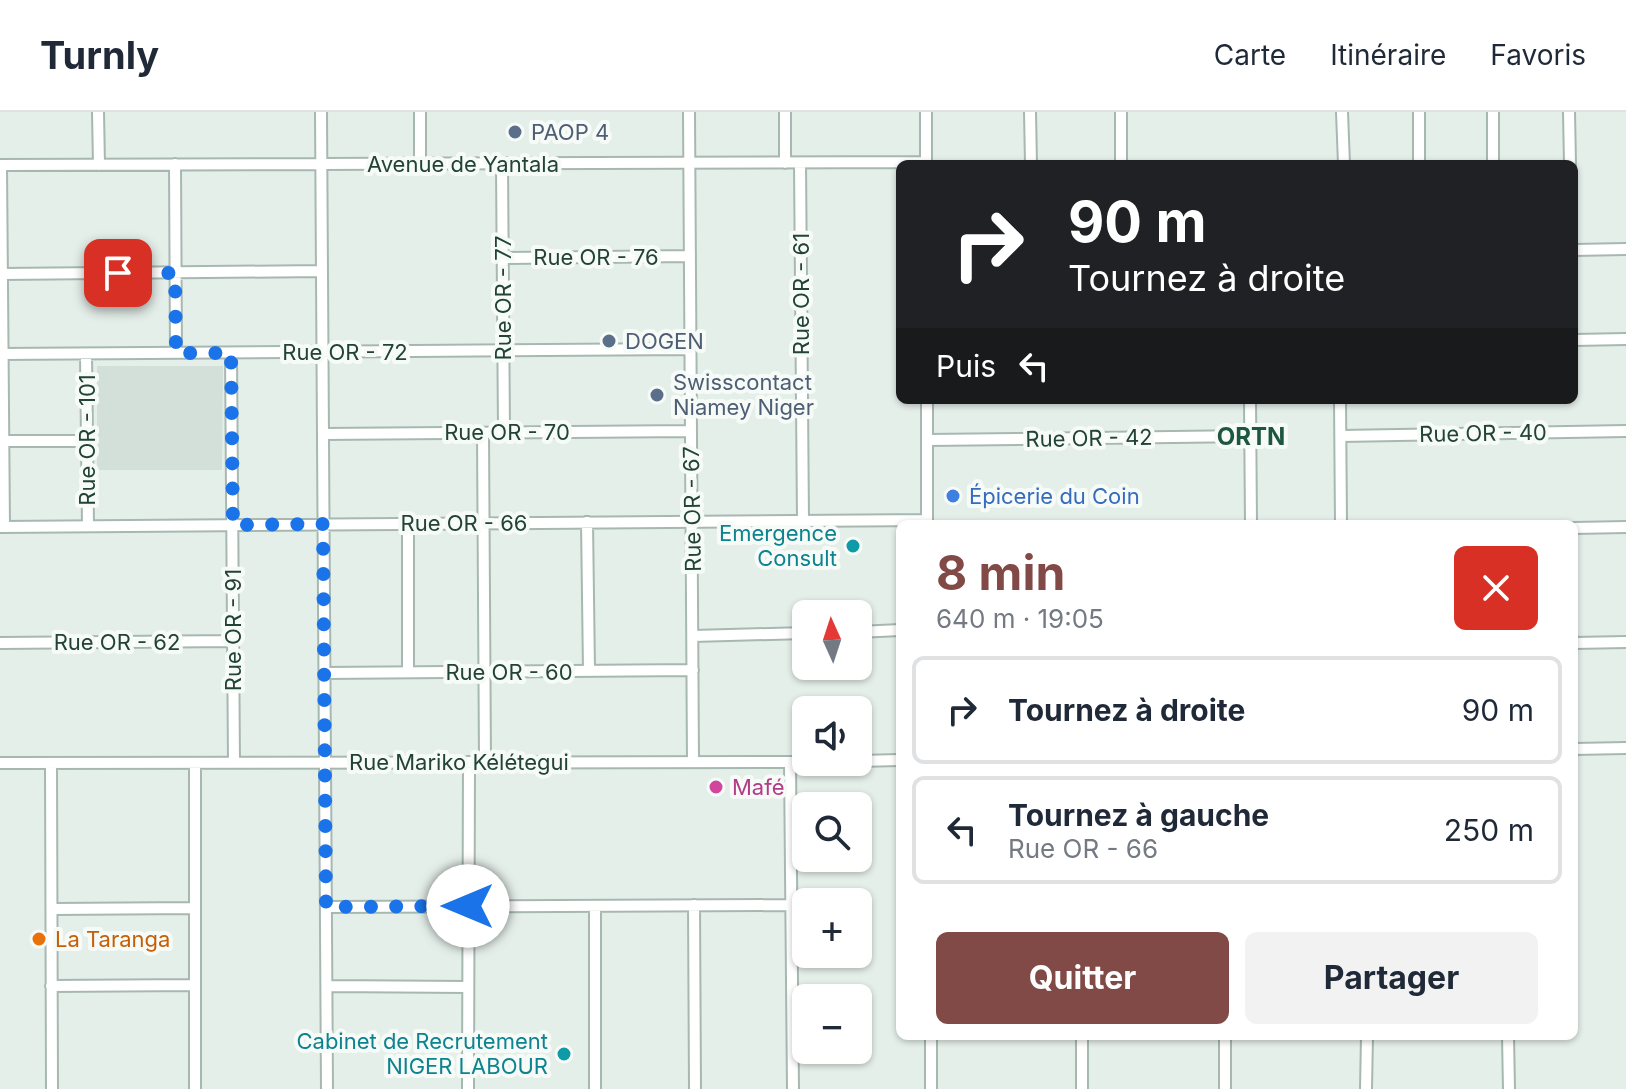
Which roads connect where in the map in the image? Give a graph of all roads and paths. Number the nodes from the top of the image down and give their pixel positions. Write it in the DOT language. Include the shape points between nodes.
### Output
graph roads {
  1 [pos="98,112"];
  2 [pos="321,112"];
  3 [pos="420,112"];
  4 [pos="689,112"];
  5 [pos="785,112"];
  6 [pos="926,112"];
  7 [pos="1030,112"];
  8 [pos="1121,112"];
  9 [pos="1342,112"];
  10 [pos="1419,112"];
  11 [pos="1493,112"];
  12 [pos="1569,112"];
  13 [pos="926,160"];
  14 [pos="1031,160"];
  15 [pos="1121,160"];
  16 [pos="1344,160"];
  17 [pos="1419,160"];
  18 [pos="1493,160"];
  19 [pos="1570,160"];
  20 [pos="689,163"];
  21 [pos="785,163"];
  22 [pos="800,163"];
  23 [pos="896,163"];
  24 [pos="175,164"];
  25 [pos="321,164"];
  26 [pos="420,164"];
  27 [pos="502,164"];
  28 [pos="1,165"];
  29 [pos="99,165"];
  30 [pos="1626,249"];
  31 [pos="1578,250"];
  32 [pos="690,256"];
  33 [pos="503,258"];
  34 [pos="322,271"];
  35 [pos="175,273"];
  36 [pos="2,274"];
  37 [pos="1626,339"];
  38 [pos="1578,340"];
  39 [pos="690,349"];
  40 [pos="504,351"];
  41 [pos="322,352"];
  42 [pos="176,353"];
  43 [pos="231,353"];
  44 [pos="1,354"];
  45 [pos="86,354"];
  46 [pos="927,404"];
  47 [pos="1250,404"];
  48 [pos="1340,404"];
  49 [pos="691,431"];
  50 [pos="1626,431"];
  51 [pos="504,432"];
  52 [pos="483,433"];
  53 [pos="323,434"];
  54 [pos="1251,436"];
  55 [pos="1341,436"];
  56 [pos="928,440"];
  57 [pos="3,441"];
  58 [pos="87,441"];
  59 [pos="927,520"];
  60 [pos="1251,520"];
  61 [pos="1341,520"];
  62 [pos="691,521"];
  63 [pos="803,521"];
  64 [pos="587,522"];
  65 [pos="896,522"];
  66 [pos="484,523"];
  67 [pos="323,524"];
  68 [pos="408,524"];
  69 [pos="233,525"];
  70 [pos="88,526"];
  71 [pos="2,527"];
  72 [pos="1626,527"];
  73 [pos="1578,528"];
  74 [pos="896,630"];
  75 [pos="872,631"];
  76 [pos="792,633"];
  77 [pos="693,636"];
  78 [pos="233,641"];
  79 [pos="1626,642"];
  80 [pos="0,643"];
  81 [pos="1578,643"];
  82 [pos="693,670"];
  83 [pos="589,671"];
  84 [pos="408,672"];
  85 [pos="485,672"];
  86 [pos="324,673"];
  87 [pos="1626,748"];
  88 [pos="1578,749"];
  89 [pos="896,760"];
  90 [pos="872,761"];
  91 [pos="325,762"];
  92 [pos="469,762"];
  93 [pos="485,762"];
  94 [pos="693,762"];
  95 [pos="0,763"];
  96 [pos="195,763"];
  97 [pos="234,763"];
  98 [pos="790,763"];
  99 [pos="51,764"];
  100 [pos="694,905"];
  101 [pos="792,905"];
  102 [pos="468,906"];
  103 [pos="595,906"];
  104 [pos="326,907"];
  105 [pos="194,908"];
  106 [pos="52,909"];
  107 [pos="792,968"];
  108 [pos="194,985"];
  109 [pos="51,986"];
  110 [pos="327,986"];
  111 [pos="468,987"];
  112 [pos="931,1040"];
  113 [pos="1082,1040"];
  114 [pos="1225,1040"];
  115 [pos="1367,1040"];
  116 [pos="1508,1040"];
  117 [pos="931,1088"];
  118 [pos="52,1089"];
  119 [pos="195,1089"];
  120 [pos="327,1089"];
  121 [pos="468,1089"];
  122 [pos="595,1089"];
  123 [pos="695,1089"];
  124 [pos="793,1089"];
  125 [pos="1082,1089"];
  126 [pos="1225,1089"];
  127 [pos="1366,1089"];
  128 [pos="1509,1089"];
  1 -- 29 [label="street"];
  2 -- 25 [label="street"];
  3 -- 26 [label="street"];
  4 -- 20 [label="street, Rue OR - 67"];
  5 -- 21 [label="street"];
  6 -- 13 [label="street"];
  7 -- 14 [label="street"];
  8 -- 15 [label="street"];
  9 -- 16 [label="street"];
  10 -- 17 [label="street"];
  11 -- 18 [label="street"];
  12 -- 19 [label="street"];
  20 -- 21 [label="street, Avenue de Yantala"];
  20 -- 27 [label="street, Avenue de Yantala"];
  20 -- 32 [label="street, Rue OR - 67"];
  21 -- 22 [label="street, Avenue de Yantala"];
  22 -- 23 [label="street, Avenue de Yantala"];
  22 -- 63 [label="street, Rue OR - 61"];
  24 -- 25 [label="street, Avenue de Yantala"];
  24 -- 29 [label="street, Avenue de Yantala"];
  24 -- 35 [label="street"];
  25 -- 26 [label="street, Avenue de Yantala"];
  25 -- 34 [label="street"];
  26 -- 27 [label="street, Avenue de Yantala"];
  27 -- 33 [label="street, Rue OR - 77"];
  28 -- 29 [label="street, Avenue de Yantala"];
  28 -- 36 [label="street"];
  30 -- 31 [label="street"];
  32 -- 33 [label="street, Rue OR - 76"];
  32 -- 39 [label="street, Rue OR - 67"];
  33 -- 40 [label="street, Rue OR - 77"];
  34 -- 35 [label="street"];
  34 -- 41 [label="street"];
  35 -- 36 [label="street"];
  35 -- 42 [label="street"];
  36 -- 44 [label="street"];
  37 -- 38 [label="street"];
  39 -- 40 [label="street, Rue OR - 72"];
  39 -- 49 [label="street, Rue OR - 67"];
  40 -- 41 [label="street, Rue OR - 72"];
  40 -- 51 [label="street, Rue OR - 77"];
  41 -- 43 [label="street, Rue OR - 72"];
  41 -- 53 [label="street"];
  42 -- 43 [label="street, Rue OR - 72"];
  42 -- 45 [label="street, Rue OR - 72"];
  43 -- 69 [label="street, Rue OR - 91"];
  44 -- 45 [label="street, Rue OR - 72"];
  44 -- 57 [label="street"];
  45 -- 58 [label="street, Rue OR - 101"];
  46 -- 56 [label="street"];
  47 -- 54 [label="street"];
  48 -- 55 [label="street"];
  49 -- 51 [label="street, Rue OR - 70"];
  49 -- 62 [label="street, Rue OR - 67"];
  50 -- 55 [label="street, Rue OR - 40"];
  51 -- 52 [label="street, Rue OR - 70"];
  52 -- 53 [label="street, Rue OR - 70"];
  52 -- 66 [label="street"];
  53 -- 67 [label="street"];
  54 -- 56 [label="street, Rue OR - 42"];
  54 -- 60 [label="street"];
  55 -- 61 [label="street"];
  56 -- 59 [label="street"];
  57 -- 58 [label="street"];
  57 -- 71 [label="street"];
  58 -- 70 [label="street, Rue OR - 101"];
  62 -- 63 [label="street, Rue OR - 66"];
  62 -- 64 [label="street, Rue OR - 66"];
  62 -- 77 [label="street, Rue OR - 67"];
  63 -- 65 [label="street, Rue OR - 66"];
  64 -- 66 [label="street, Rue OR - 66"];
  64 -- 83 [label="street"];
  66 -- 68 [label="street, Rue OR - 66"];
  66 -- 85 [label="street"];
  67 -- 68 [label="street, Rue OR - 66"];
  67 -- 69 [label="street, Rue OR - 66"];
  67 -- 86 [label="street"];
  68 -- 84 [label="street"];
  69 -- 70 [label="street, Rue OR - 66"];
  69 -- 78 [label="street, Rue OR - 91"];
  70 -- 71 [label="street, Rue OR - 66"];
  72 -- 73 [label="street"];
  74 -- 75 [label="street"];
  76 -- 77 [label="street"];
  77 -- 82 [label="street, Rue OR - 67"];
  78 -- 80 [label="street, Rue OR - 62"];
  78 -- 97 [label="street, Rue OR - 91"];
  79 -- 81 [label="street"];
  82 -- 83 [label="street, Rue OR - 60"];
  82 -- 94 [label="street, Rue OR - 67"];
  83 -- 85 [label="street, Rue OR - 60"];
  84 -- 85 [label="street, Rue OR - 60"];
  84 -- 86 [label="street, Rue OR - 60"];
  85 -- 93 [label="street"];
  86 -- 91 [label="street"];
  87 -- 88 [label="street"];
  89 -- 90 [label="street"];
  91 -- 92 [label="street, Rue Mariko Kélétegui"];
  91 -- 97 [label="street, Rue Mariko Kélétegui"];
  91 -- 104 [label="street"];
  92 -- 93 [label="street, Rue Mariko Kélétegui"];
  92 -- 102 [label="street"];
  93 -- 94 [label="street, Rue Mariko Kélétegui"];
  94 -- 98 [label="street, Rue Mariko Kélétegui"];
  95 -- 99 [label="street, Rue Mariko Kélétegui"];
  96 -- 97 [label="street, Rue Mariko Kélétegui"];
  96 -- 99 [label="street, Rue Mariko Kélétegui"];
  96 -- 105 [label="street"];
  98 -- 101 [label="street"];
  99 -- 106 [label="street"];
  100 -- 101 [label="street"];
  100 -- 103 [label="street"];
  100 -- 123 [label="street"];
  102 -- 103 [label="street"];
  102 -- 104 [label="street"];
  102 -- 111 [label="street"];
  103 -- 122 [label="street"];
  104 -- 110 [label="street"];
  105 -- 106 [label="street"];
  105 -- 108 [label="street"];
  106 -- 109 [label="street"];
  107 -- 124 [label="street"];
  108 -- 109 [label="street"];
  108 -- 119 [label="street"];
  109 -- 118 [label="street"];
  110 -- 111 [label="street"];
  110 -- 120 [label="street"];
  111 -- 121 [label="street"];
  112 -- 117 [label="street"];
  113 -- 125 [label="street"];
  114 -- 126 [label="street"];
  115 -- 127 [label="street"];
  116 -- 128 [label="street"];
}
